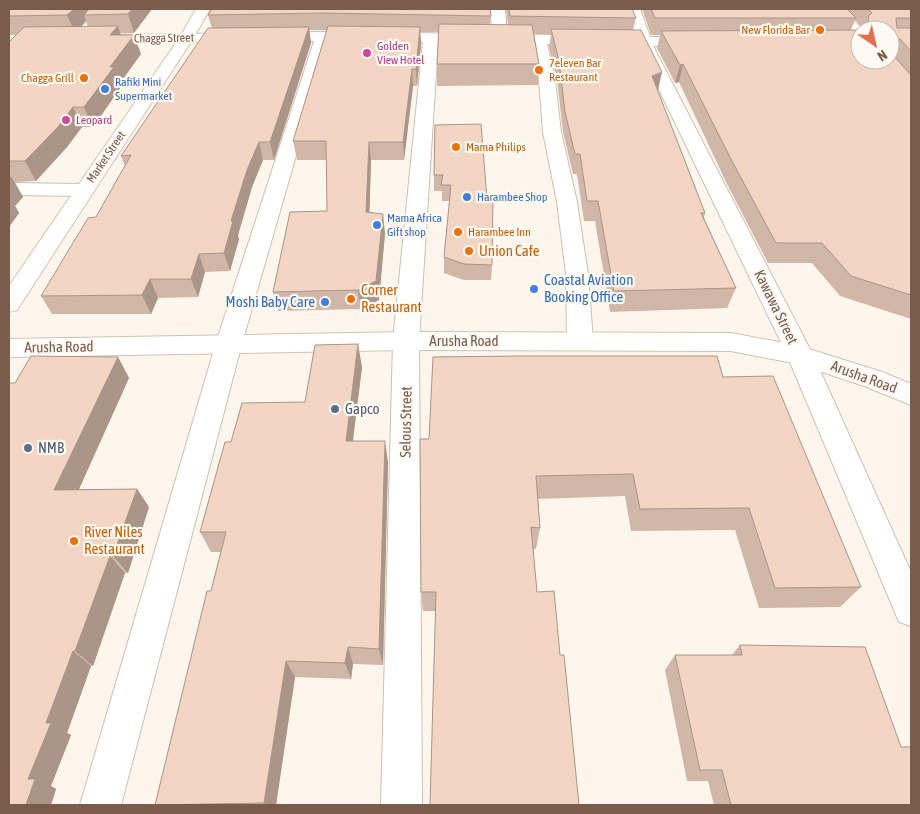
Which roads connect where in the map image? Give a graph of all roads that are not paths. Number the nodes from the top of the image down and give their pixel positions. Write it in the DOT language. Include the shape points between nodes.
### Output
graph roads {
  1 [pos="203,9"];
  2 [pos="498,9"];
  3 [pos="633,9"];
  4 [pos="836,9"];
  5 [pos="850,24"];
  6 [pos="323,36"];
  7 [pos="187,37"];
  8 [pos="86,39"];
  9 [pos="431,39"];
  10 [pos="500,40"];
  11 [pos="539,41"];
  12 [pos="840,41"];
  13 [pos="850,41"];
  14 [pos="644,42"];
  15 [pos="713,42"];
  16 [pos="9,189"];
  17 [pos="84,190"];
  18 [pos="9,304"];
  19 [pos="406,341"];
  20 [pos="580,341"];
  21 [pos="228,343"];
  22 [pos="9,348"];
  23 [pos="800,355"];
  24 [pos="911,395"];
  25 [pos="911,610"];
  26 [pos="100,805"];
  27 [pos="401,805"];
  1 -- 7 [label="street, Market Street"];
  2 -- 10 [label="street"];
  3 -- 14 [label="street, Kawawa Street"];
  4 -- 5 [label="street"];
  6 -- 7 [label="street, Chagga Street"];
  6 -- 9 [label="street, Chagga Street"];
  6 -- 21 [label="street"];
  7 -- 8 [label="street, Chagga Street"];
  7 -- 17 [label="street, Market Street"];
  9 -- 10 [label="street, Chagga Street"];
  9 -- 19 [label="street, Selous Street"];
  10 -- 11 [label="street, Chagga Street"];
  11 -- 14 [label="street, Chagga Street"];
  11 -- 20 [label="street" via="552,132 569,211 577,274"];
  12 -- 13 [label="street"];
  14 -- 15 [label="street, Chagga Street"];
  14 -- 23 [label="street, Kawawa Street"];
  16 -- 17 [label="street"];
  17 -- 18 [label="street, Market Street"];
  19 -- 20 [label="street, Arusha Road"];
  19 -- 21 [label="street, Arusha Road"];
  19 -- 27 [label="street, Selous Street"];
  20 -- 23 [label="street, Arusha Road" via="731,342"];
  21 -- 22 [label="street, Arusha Road"];
  21 -- 26 [label="street"];
  23 -- 24 [label="street, Arusha Road" via="873,378"];
  23 -- 25 [label="street, Kawawa Street"];
}
